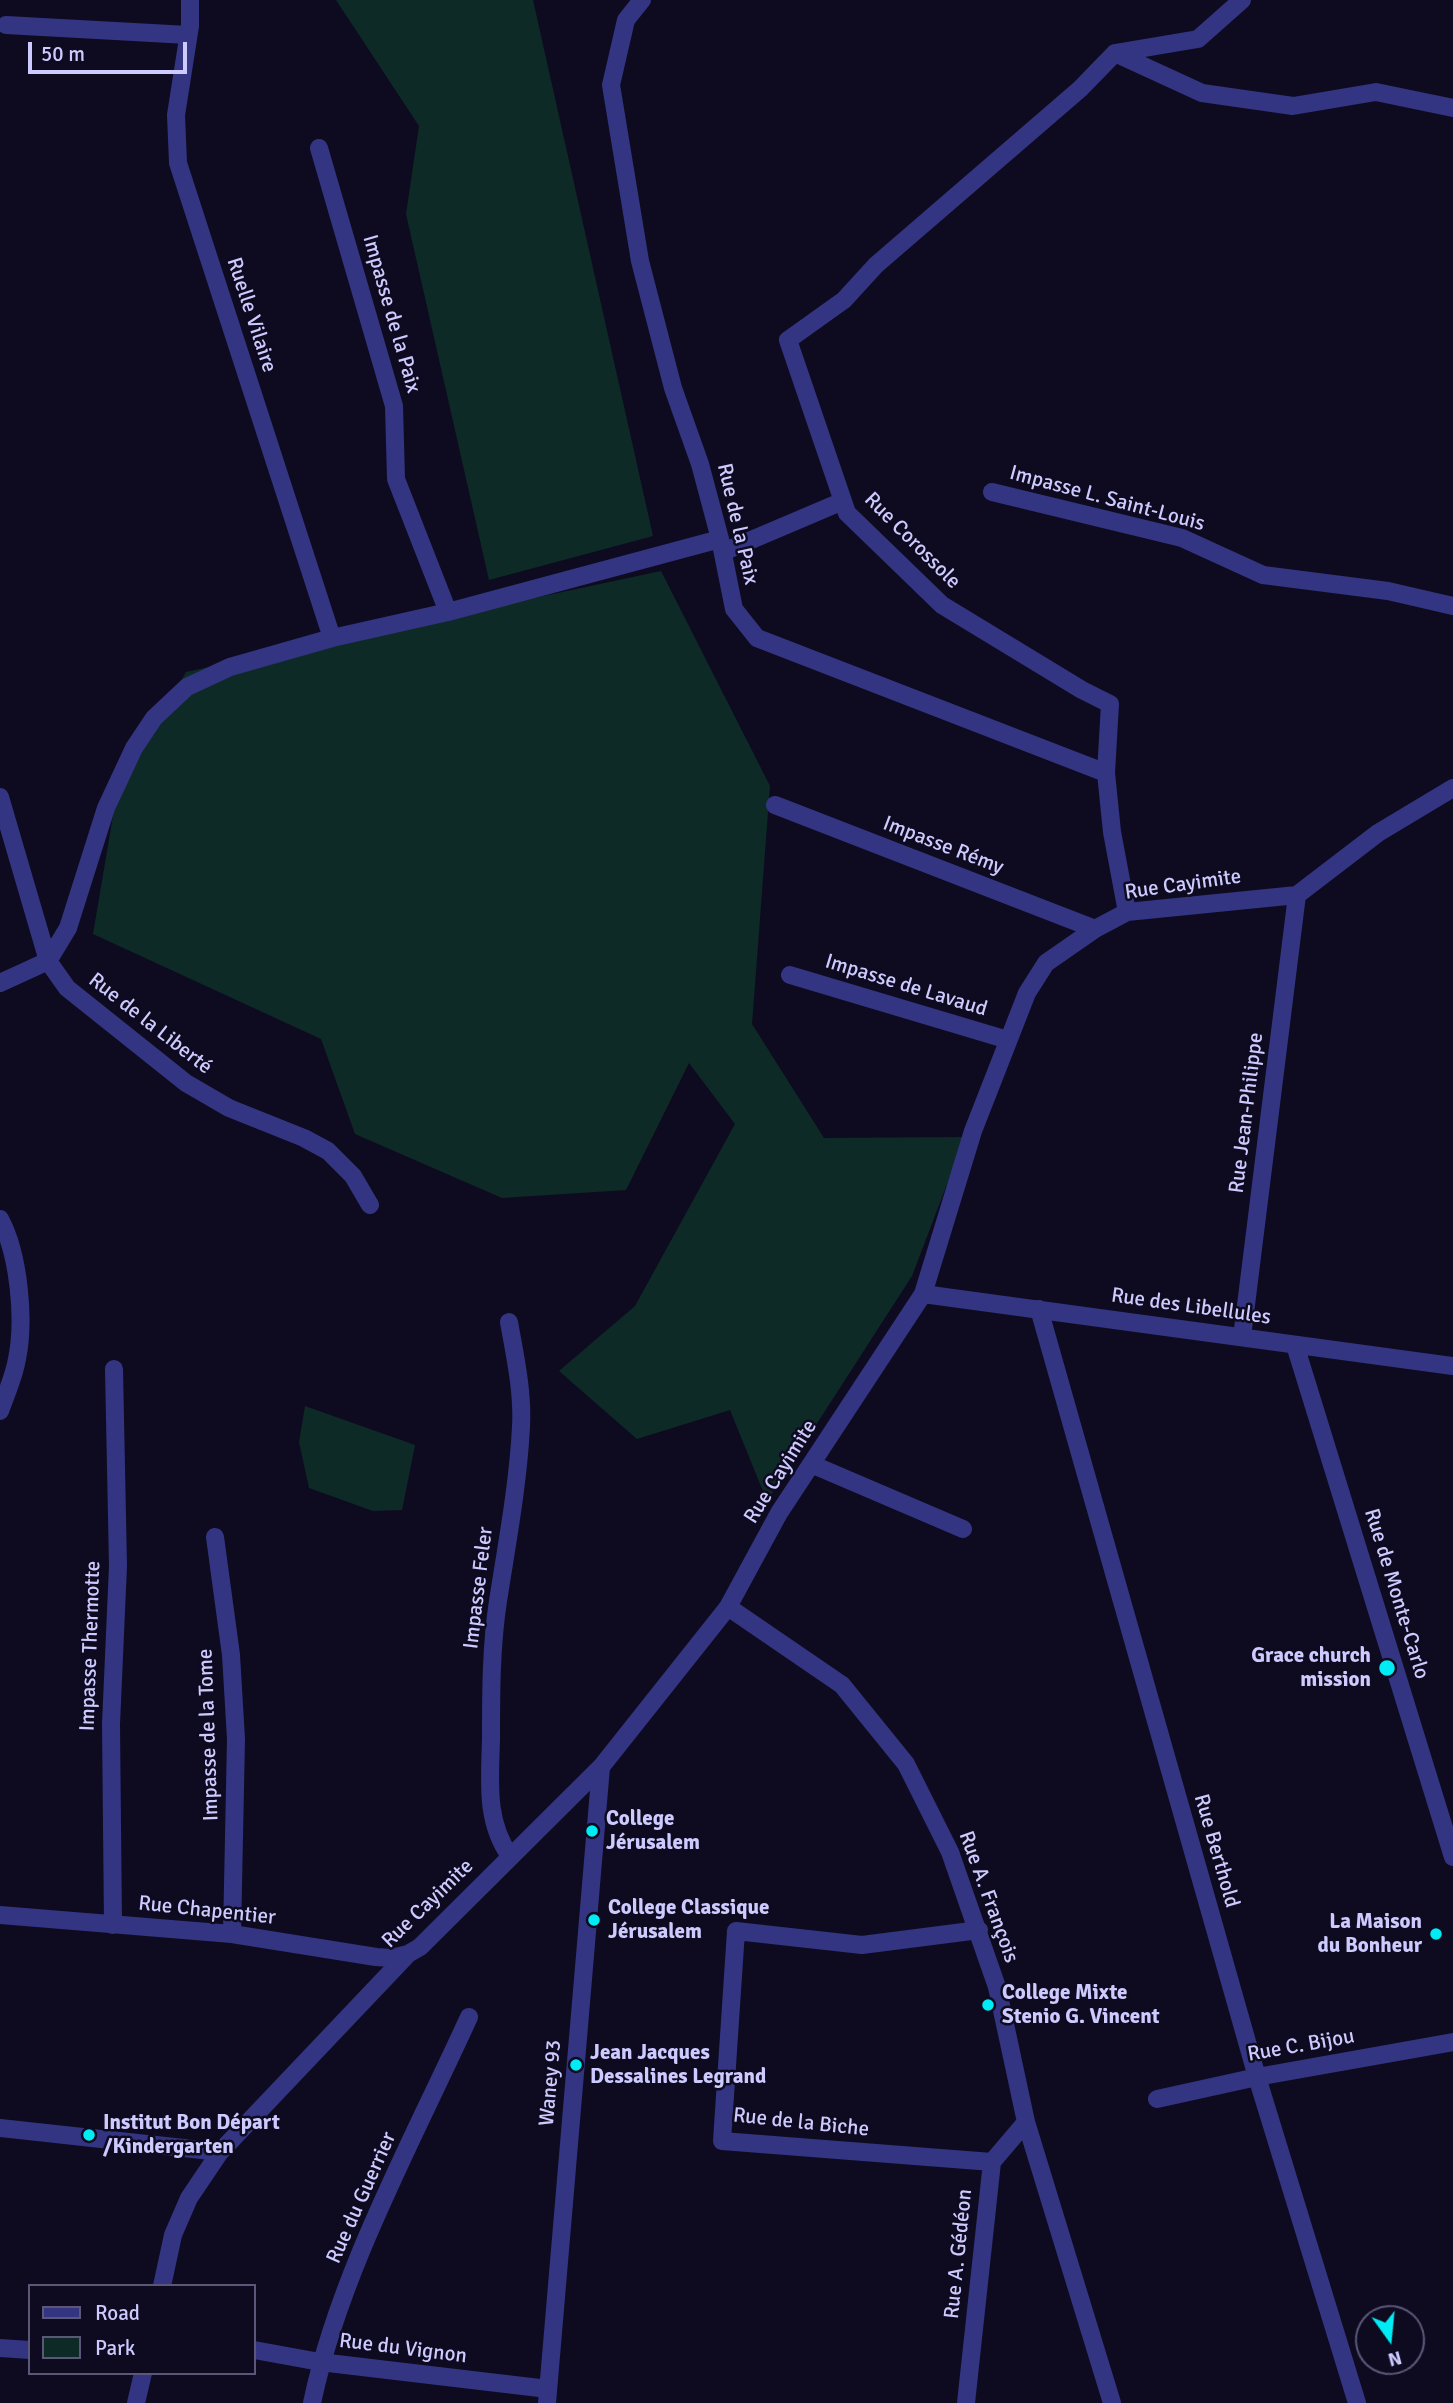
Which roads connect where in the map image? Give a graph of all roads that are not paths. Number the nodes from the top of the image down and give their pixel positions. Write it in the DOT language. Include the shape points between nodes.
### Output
graph roads {
  1 [pos="190,0"];
  2 [pos="642,0"];
  3 [pos="1242,0"];
  4 [pos="6,25"];
  5 [pos="188,35"];
  6 [pos="1115,53"];
  7 [pos="1453,108"];
  8 [pos="319,148"];
  9 [pos="992,492"];
  10 [pos="843,501"];
  11 [pos="721,545"];
  12 [pos="1453,606"];
  13 [pos="448,612"];
  14 [pos="332,638"];
  15 [pos="1106,773"];
  16 [pos="1453,788"];
  17 [pos="0,797"];
  18 [pos="775,805"];
  19 [pos="1297,895"];
  20 [pos="1127,912"];
  21 [pos="1095,929"];
  22 [pos="48,961"];
  23 [pos="790,975"];
  24 [pos="0,983"];
  25 [pos="1008,1040"];
  26 [pos="370,1205"];
  27 [pos="0,1219"];
  28 [pos="923,1294"];
  29 [pos="1039,1309"];
  30 [pos="509,1322"];
  31 [pos="1242,1337"];
  32 [pos="1295,1345"];
  33 [pos="1453,1366"];
  34 [pos="114,1369"];
  35 [pos="0,1411"];
  36 [pos="811,1464"];
  37 [pos="963,1529"];
  38 [pos="215,1536"];
  39 [pos="728,1607"];
  40 [pos="601,1767"];
  41 [pos="510,1856"];
  42 [pos="1453,1857"];
  43 [pos="0,1915"];
  44 [pos="113,1925"];
  45 [pos="979,1930"];
  46 [pos="232,1934"];
  47 [pos="408,1954"];
  48 [pos="469,2018"];
  49 [pos="1453,2042"];
  50 [pos="1257,2077"];
  51 [pos="1157,2099"];
  52 [pos="1026,2122"];
  53 [pos="0,2128"];
  54 [pos="220,2152"];
  55 [pos="992,2162"];
  56 [pos="162,2284"];
  57 [pos="0,2348"];
  58 [pos="28,2350"];
  59 [pos="256,2350"];
  60 [pos="320,2362"];
  61 [pos="143,2375"];
  62 [pos="547,2396"];
  63 [pos="136,2403"];
  64 [pos="312,2403"];
  65 [pos="966,2403"];
  66 [pos="1112,2403"];
  67 [pos="1357,2403"];
  1 -- 5 [label="street, Ruelle Vilaire"];
  2 -- 11 [label="street, Rue de la Paix" via="626,20 611,85 640,261"];
  3 -- 6 [label="street" via="1198,39"];
  4 -- 5 [label="street"];
  5 -- 14 [label="street, Ruelle Vilaire" via="176,115 178,163"];
  6 -- 7 [label="street" via="1202,93 1293,106 1376,92"];
  6 -- 10 [label="street, Rue Corossole" via="1080,89 876,265 844,300 788,340"];
  8 -- 13 [label="street, Impasse de la Paix" via="394,407 396,479"];
  9 -- 12 [label="street, Impasse L. Saint-Louis" via="1182,538 1263,575 1388,591"];
  10 -- 11 [label="street"];
  10 -- 15 [label="street, Rue Corossole" via="848,513 942,606 1110,704"];
  11 -- 13 [label="street"];
  11 -- 15 [label="street, Rue de la Paix" via="734,609 757,638"];
  13 -- 14 [label="street"];
  14 -- 22 [label="street" via="230,667 187,687 154,718 134,748 106,808 68,928"];
  15 -- 20 [label="street"];
  16 -- 19 [label="street" via="1378,833"];
  17 -- 22 [label="street, Rue de la Liberté"];
  18 -- 21 [label="street, Impasse Rémy"];
  19 -- 20 [label="street, Rue Cayimite"];
  19 -- 31 [label="street, Rue Jean-Philippe"];
  20 -- 21 [label="street, Rue Cayimite"];
  21 -- 25 [label="street, Rue Cayimite" via="1046,963 1027,993"];
  22 -- 24 [label="street"];
  22 -- 26 [label="street, Rue de la Liberté" via="67,988 177,1077 229,1108 328,1151 353,1176"];
  23 -- 25 [label="street, Impasse de Lavaud"];
  25 -- 28 [label="street, Rue Cayimite" via="973,1131"];
  27 -- 35 [label="street" via="14,1254 19,1315 18,1357"];
  28 -- 29 [label="street, Rue des Libellules"];
  28 -- 36 [label="street, Rue Cayimite"];
  29 -- 31 [label="street, Rue des Libellules"];
  29 -- 50 [label="street, Rue Berthold"];
  30 -- 41 [label="street, Impasse Feler" via="521,1426 497,1603 490,1803 499,1841"];
  31 -- 32 [label="street, Rue des Libellules"];
  32 -- 33 [label="street, Rue des Libellules"];
  32 -- 42 [label="street, Rue de Monte-Carlo"];
  34 -- 44 [label="street, Impasse Thermotte" via="118,1566 111,1724"];
  36 -- 37 [label="street"];
  36 -- 39 [label="street, Rue Cayimite"];
  38 -- 46 [label="street, Impasse de la Tome" via="231,1655 236,1739"];
  39 -- 40 [label="street, Rue Cayimite"];
  39 -- 45 [label="street, Rue A. François" via="842,1685 906,1764 950,1852"];
  40 -- 41 [label="street, Rue Cayimite"];
  40 -- 62 [label="street, Waney 93"];
  41 -- 47 [label="street, Rue Cayimite"];
  43 -- 44 [label="street, Rue Chapentier"];
  44 -- 46 [label="street, Rue Chapentier"];
  45 -- 52 [label="street, Rue A. François" via="997,1987"];
  45 -- 55 [label="street, Rue de la Biche" via="862,1945 736,1931 722,2141"];
  46 -- 47 [label="street, Rue Chapentier" via="376,1957"];
  47 -- 54 [label="street, Rue Cayimite"];
  48 -- 60 [label="street, Rue du Guerrier" via="357,2262"];
  49 -- 50 [label="street, Rue C. Bijou"];
  50 -- 51 [label="street, Rue C. Bijou"];
  50 -- 67 [label="street, Rue Berthold"];
  52 -- 55 [label="street, Rue A. Gédéon"];
  52 -- 66 [label="street, Rue A. François"];
  53 -- 54 [label="street"];
  54 -- 56 [label="street, Rue Cayimite" via="189,2198 173,2235"];
  55 -- 65 [label="street, Rue A. Gédéon"];
  57 -- 58 [label="street"];
  59 -- 60 [label="street, Rue du Vignon"];
  60 -- 62 [label="street, Rue du Vignon"];
  60 -- 64 [label="street, Rue du Guerrier"];
  61 -- 63 [label="street"];
}
